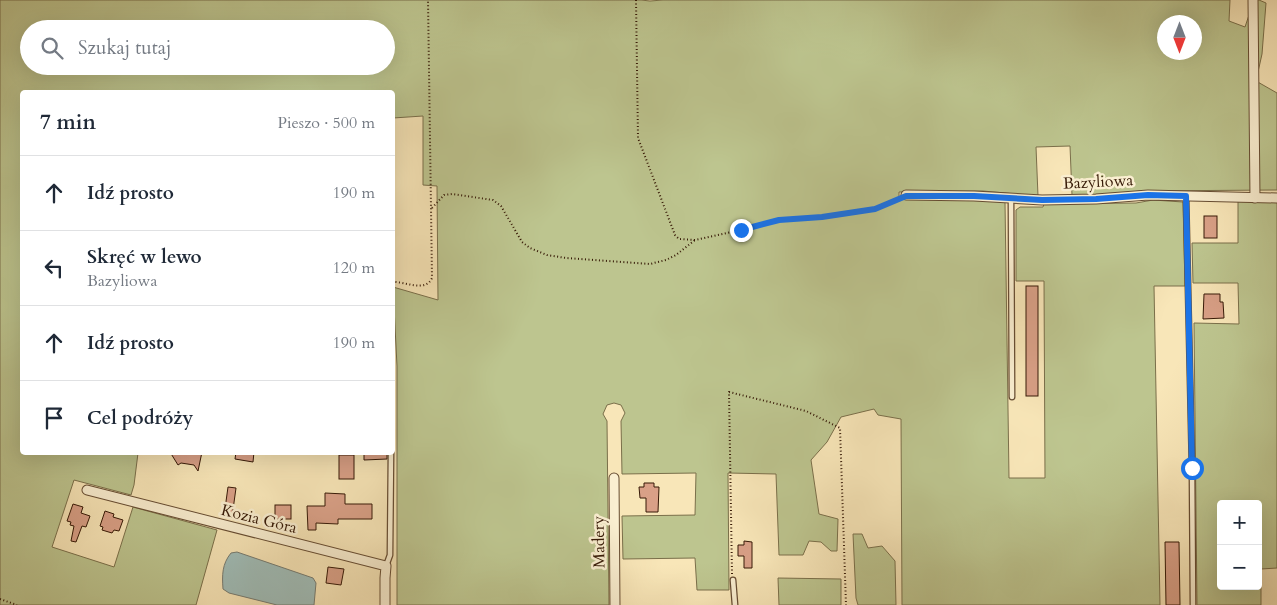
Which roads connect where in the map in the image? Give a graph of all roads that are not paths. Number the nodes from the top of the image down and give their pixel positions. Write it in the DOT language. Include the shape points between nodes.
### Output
graph roads {
  1 [pos="1253,0"];
  2 [pos="906,196"];
  3 [pos="1186,196"];
  4 [pos="1256,198"];
  5 [pos="1277,198"];
  6 [pos="1011,199"];
  7 [pos="1012,396"];
  8 [pos="391,455"];
  9 [pos="614,478"];
  10 [pos="87,490"];
  11 [pos="386,566"];
  12 [pos="733,580"];
  13 [pos="385,605"];
  14 [pos="615,605"];
  15 [pos="735,605"];
  16 [pos="1193,605"];
  1 -- 4 [label="street"];
  2 -- 6 [label="street, Bazyliowa"];
  3 -- 4 [label="street, Bazyliowa"];
  3 -- 6 [label="street, Bazyliowa"];
  3 -- 16 [label="lane"];
  4 -- 5 [label="street, Bazyliowa"];
  6 -- 7 [label="lane"];
  8 -- 11 [label="lane" via="390,555"];
  9 -- 14 [label="street, Madery"];
  10 -- 11 [label="street, Kozia Góra"];
  11 -- 13 [label="street"];
  12 -- 15 [label="lane"];
}
